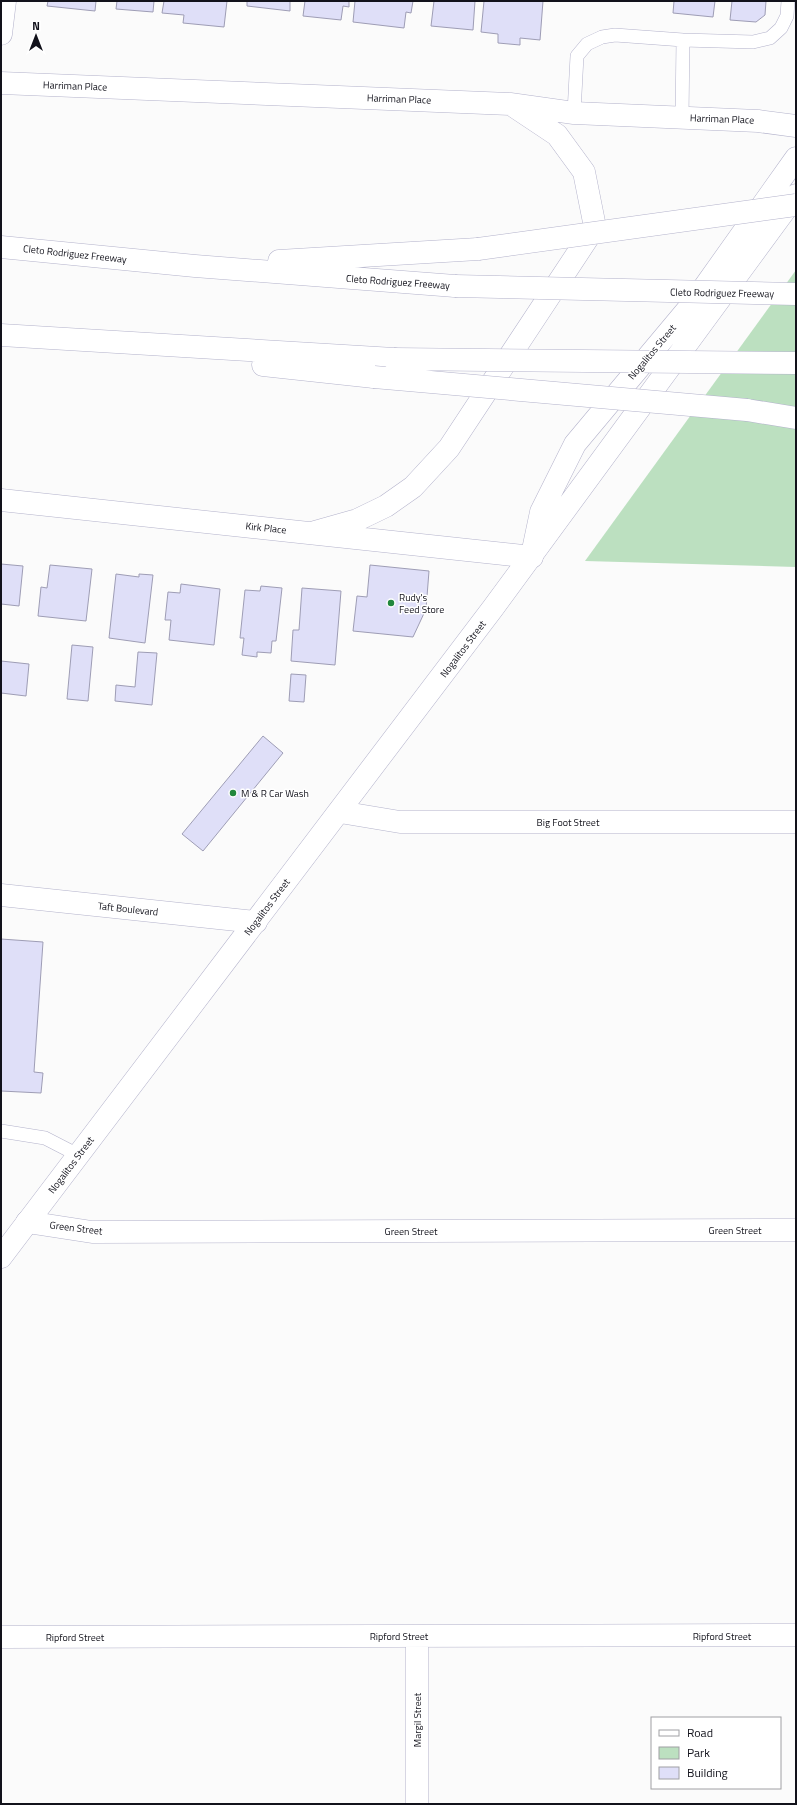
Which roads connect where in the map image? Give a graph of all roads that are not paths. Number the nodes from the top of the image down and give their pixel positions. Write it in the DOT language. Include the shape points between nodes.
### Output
graph roads {
  1 [pos="5,1"];
  2 [pos="788,1"];
  3 [pos="792,15"];
  4 [pos="1,34"];
  5 [pos="683,40"];
  6 [pos="1,83"];
  7 [pos="510,104"];
  8 [pos="574,113"];
  9 [pos="682,117"];
  10 [pos="796,126"];
  11 [pos="796,158"];
  12 [pos="796,195"];
  13 [pos="796,205"];
  14 [pos="1,247"];
  15 [pos="195,266"];
  16 [pos="796,294"];
  17 [pos="1,336"];
  18 [pos="796,363"];
  19 [pos="796,418"];
  20 [pos="1,500"];
  21 [pos="311,533"];
  22 [pos="532,557"];
  23 [pos="340,812"];
  24 [pos="796,822"];
  25 [pos="1,895"];
  26 [pos="256,922"];
  27 [pos="1,1131"];
  28 [pos="78,1155"];
  29 [pos="27,1222"];
  30 [pos="796,1230"];
  31 [pos="1,1257"];
  32 [pos="417,1636"];
  33 [pos="796,1636"];
  34 [pos="1,1637"];
  35 [pos="417,1804"];
  1 -- 4 [label="main road"];
  2 -- 3 [label="lane"];
  3 -- 5 [label="lane" via="770,38 753,42"];
  5 -- 8 [label="lane" via="615,35 602,37 587,44 578,56"];
  5 -- 9 [label="lane"];
  6 -- 7 [label="main road, Harriman Place"];
  7 -- 8 [label="main road, Harriman Place"];
  7 -- 21 [label="main road" via="557,135 584,172 595,226 449,448 413,487 386,506 357,520"];
  8 -- 9 [label="main road, Harriman Place"];
  9 -- 10 [label="main road, Harriman Place"];
  11 -- 22 [label="main road, Nogalitos Street" via="693,303 575,444 541,512"];
  12 -- 22 [label="main road, Nogalitos Street"];
  13 -- 15 [label="main road, bridge" via="478,249"];
  14 -- 15 [label="main road, Cleto Rodriguez Freeway"];
  15 -- 16 [label="main road, Cleto Rodriguez Freeway, bridge" via="455,286"];
  17 -- 18 [label="main road, bridge" via="394,359"];
  17 -- 19 [label="main road, bridge" via="374,377 747,410"];
  20 -- 21 [label="main road, Kirk Place"];
  21 -- 22 [label="main road, Kirk Place"];
  22 -- 23 [label="main road, Nogalitos Street"];
  23 -- 24 [label="main road, Big Foot Street" via="400,822"];
  23 -- 26 [label="main road, Nogalitos Street"];
  25 -- 26 [label="main road, Taft Boulevard"];
  26 -- 28 [label="main road, Nogalitos Street"];
  27 -- 28 [label="lane" via="45,1138"];
  28 -- 29 [label="main road, Nogalitos Street"];
  29 -- 30 [label="main road, Green Street" via="92,1232"];
  29 -- 31 [label="main road, Nogalitos Street"];
  32 -- 33 [label="main road, Ripford Street"];
  32 -- 34 [label="main road, Ripford Street"];
  32 -- 35 [label="main road, Margil Street"];
}
